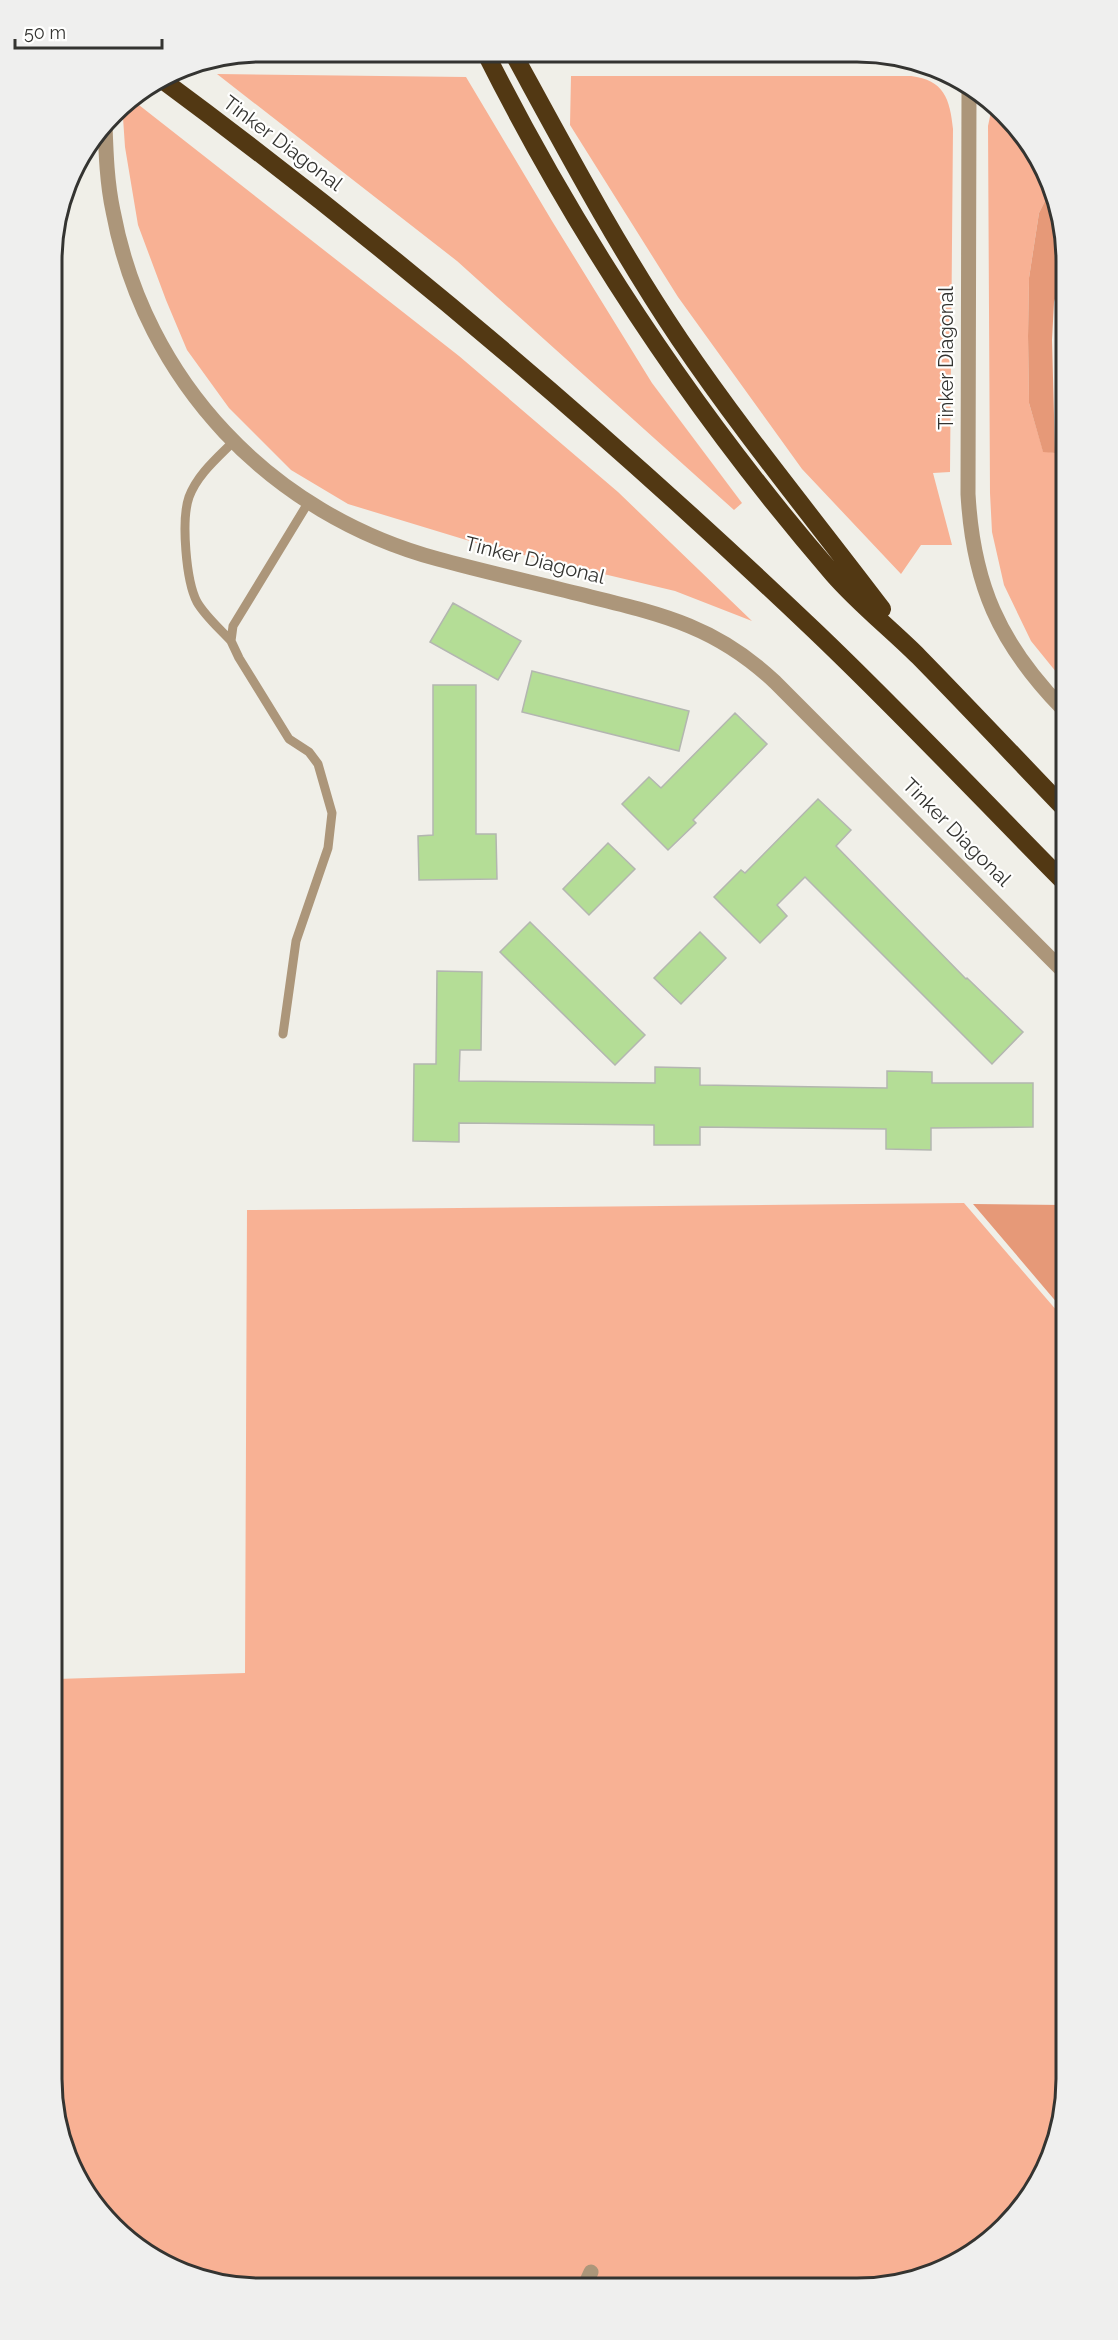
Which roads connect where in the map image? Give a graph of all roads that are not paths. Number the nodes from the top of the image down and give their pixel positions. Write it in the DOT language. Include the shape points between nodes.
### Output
graph roads {
  1 [pos="490,62"];
  2 [pos="518,62"];
  3 [pos="168,84"];
  4 [pos="969,96"];
  5 [pos="105,136"];
  6 [pos="232,442"];
  7 [pos="308,503"];
  8 [pos="231,641"];
  9 [pos="918,656"];
  10 [pos="1057,702"];
  11 [pos="1057,800"];
  12 [pos="1057,875"];
  13 [pos="1057,965"];
  14 [pos="283,1034"];
  1 -- 9 [label="highway" via="524,130 659,350 750,473 835,576"];
  2 -- 9 [label="highway" via="615,237 680,339 769,464"];
  3 -- 12 [label="highway, Tinker Diagonal" via="358,230 661,487 816,632"];
  4 -- 10 [label="street, Tinker Diagonal" via="968,494 972,540 985,593 1002,630 1026,669"];
  5 -- 6 [label="street, Tinker Diagonal" via="113,213 139,300 167,356"];
  6 -- 7 [label="street, Tinker Diagonal"];
  6 -- 8 [label="lane" via="205,471 189,497 185,527 187,565 197,602"];
  7 -- 8 [label="lane" via="233,626"];
  7 -- 13 [label="street, Tinker Diagonal" via="393,545 650,611 723,642 775,682"];
  8 -- 14 [label="lane" via="289,739 309,752 318,764 332,813 328,848 296,941"];
  9 -- 11 [label="highway"];
}
